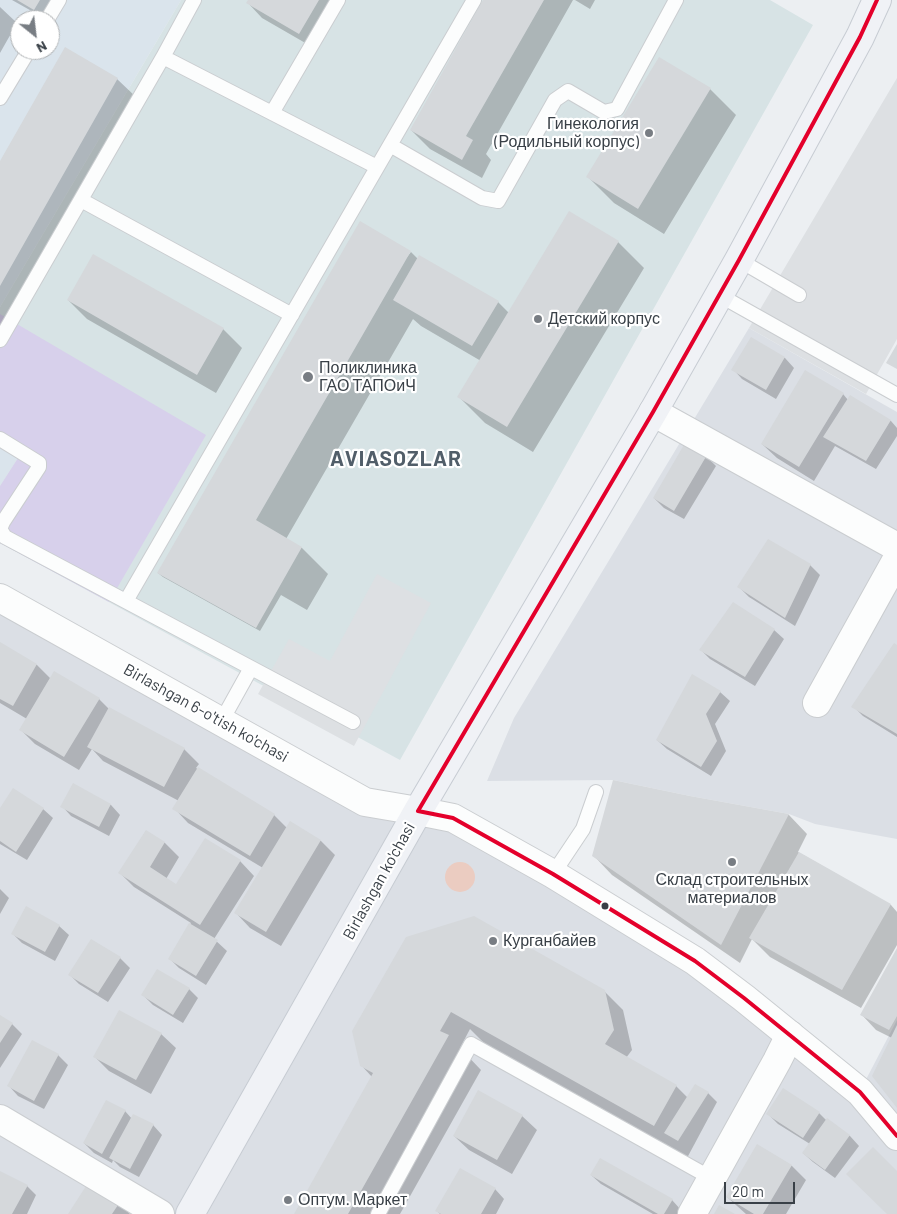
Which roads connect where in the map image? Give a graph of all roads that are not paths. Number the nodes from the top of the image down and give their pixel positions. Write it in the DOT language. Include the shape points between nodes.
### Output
graph roads {
  1 [pos="194,0"];
  2 [pos="338,0"];
  3 [pos="474,0"];
  4 [pos="676,0"];
  5 [pos="877,0"];
  6 [pos="893,0"];
  7 [pos="897,2"];
  8 [pos="163,57"];
  9 [pos="23,60"];
  10 [pos="0,98"];
  11 [pos="272,113"];
  12 [pos="390,145"];
  13 [pos="377,167"];
  14 [pos="81,200"];
  15 [pos="739,260"];
  16 [pos="719,295"];
  17 [pos="799,295"];
  18 [pos="292,316"];
  19 [pos="0,340"];
  20 [pos="897,395"];
  21 [pos="653,412"];
  22 [pos="0,439"];
  23 [pos="897,547"];
  24 [pos="897,559"];
  25 [pos="0,598"];
  26 [pos="126,601"];
  27 [pos="251,668"];
  28 [pos="817,703"];
  29 [pos="221,722"];
  30 [pos="353,722"];
  31 [pos="596,792"];
  32 [pos="418,811"];
  33 [pos="553,874"];
  34 [pos="790,1035"];
  35 [pos="0,1120"];
  36 [pos="897,1136"];
  37 [pos="710,1178"];
  38 [pos="160,1214"];
  39 [pos="190,1214"];
  40 [pos="378,1214"];
  41 [pos="692,1214"];
  1 -- 8 [label="lane"];
  2 -- 11 [label="lane"];
  3 -- 12 [label="lane"];
  4 -- 12 [label="lane" via="617,109 604,112 568,92 555,100 498,201 482,198"];
  5 -- 15 [label="main road, Birlashgan ko'chasi"];
  6 -- 7 [label="main road"];
  8 -- 11 [label="lane"];
  8 -- 14 [label="lane"];
  9 -- 10 [label="lane"];
  11 -- 13 [label="lane"];
  12 -- 13 [label="lane"];
  13 -- 18 [label="lane"];
  14 -- 18 [label="lane"];
  14 -- 19 [label="lane"];
  15 -- 16 [label="main road, Birlashgan ko'chasi"];
  15 -- 17 [label="lane"];
  16 -- 20 [label="lane"];
  16 -- 21 [label="main road, Birlashgan ko'chasi"];
  18 -- 26 [label="lane"];
  21 -- 23 [label="street"];
  21 -- 32 [label="main road, Birlashgan ko'chasi"];
  22 -- 26 [label="lane" via="39,463 3,522 0,529 5,537"];
  24 -- 28 [label="street"];
  25 -- 29 [label="street, Birlashgan 6-o'tish ko'chasi"];
  26 -- 27 [label="lane"];
  27 -- 29 [label="lane"];
  27 -- 30 [label="lane"];
  29 -- 32 [label="street, Birlashgan 6-o'tish ko'chasi" via="365,802"];
  31 -- 33 [label="lane" via="583,829"];
  32 -- 33 [label="street, Birlashgan 6-o'tish ko'chasi" via="453,818"];
  32 -- 39 [label="main road, Birlashgan ko'chasi"];
  33 -- 34 [label="street, Birlashgan 6-o'tish ko'chasi" via="695,962"];
  34 -- 36 [label="street, Birlashgan 6-o'tish ko'chasi" via="860,1092"];
  34 -- 37 [label="street"];
  35 -- 38 [label="street"];
  37 -- 40 [label="lane" via="471,1044"];
  37 -- 41 [label="street"];
}
